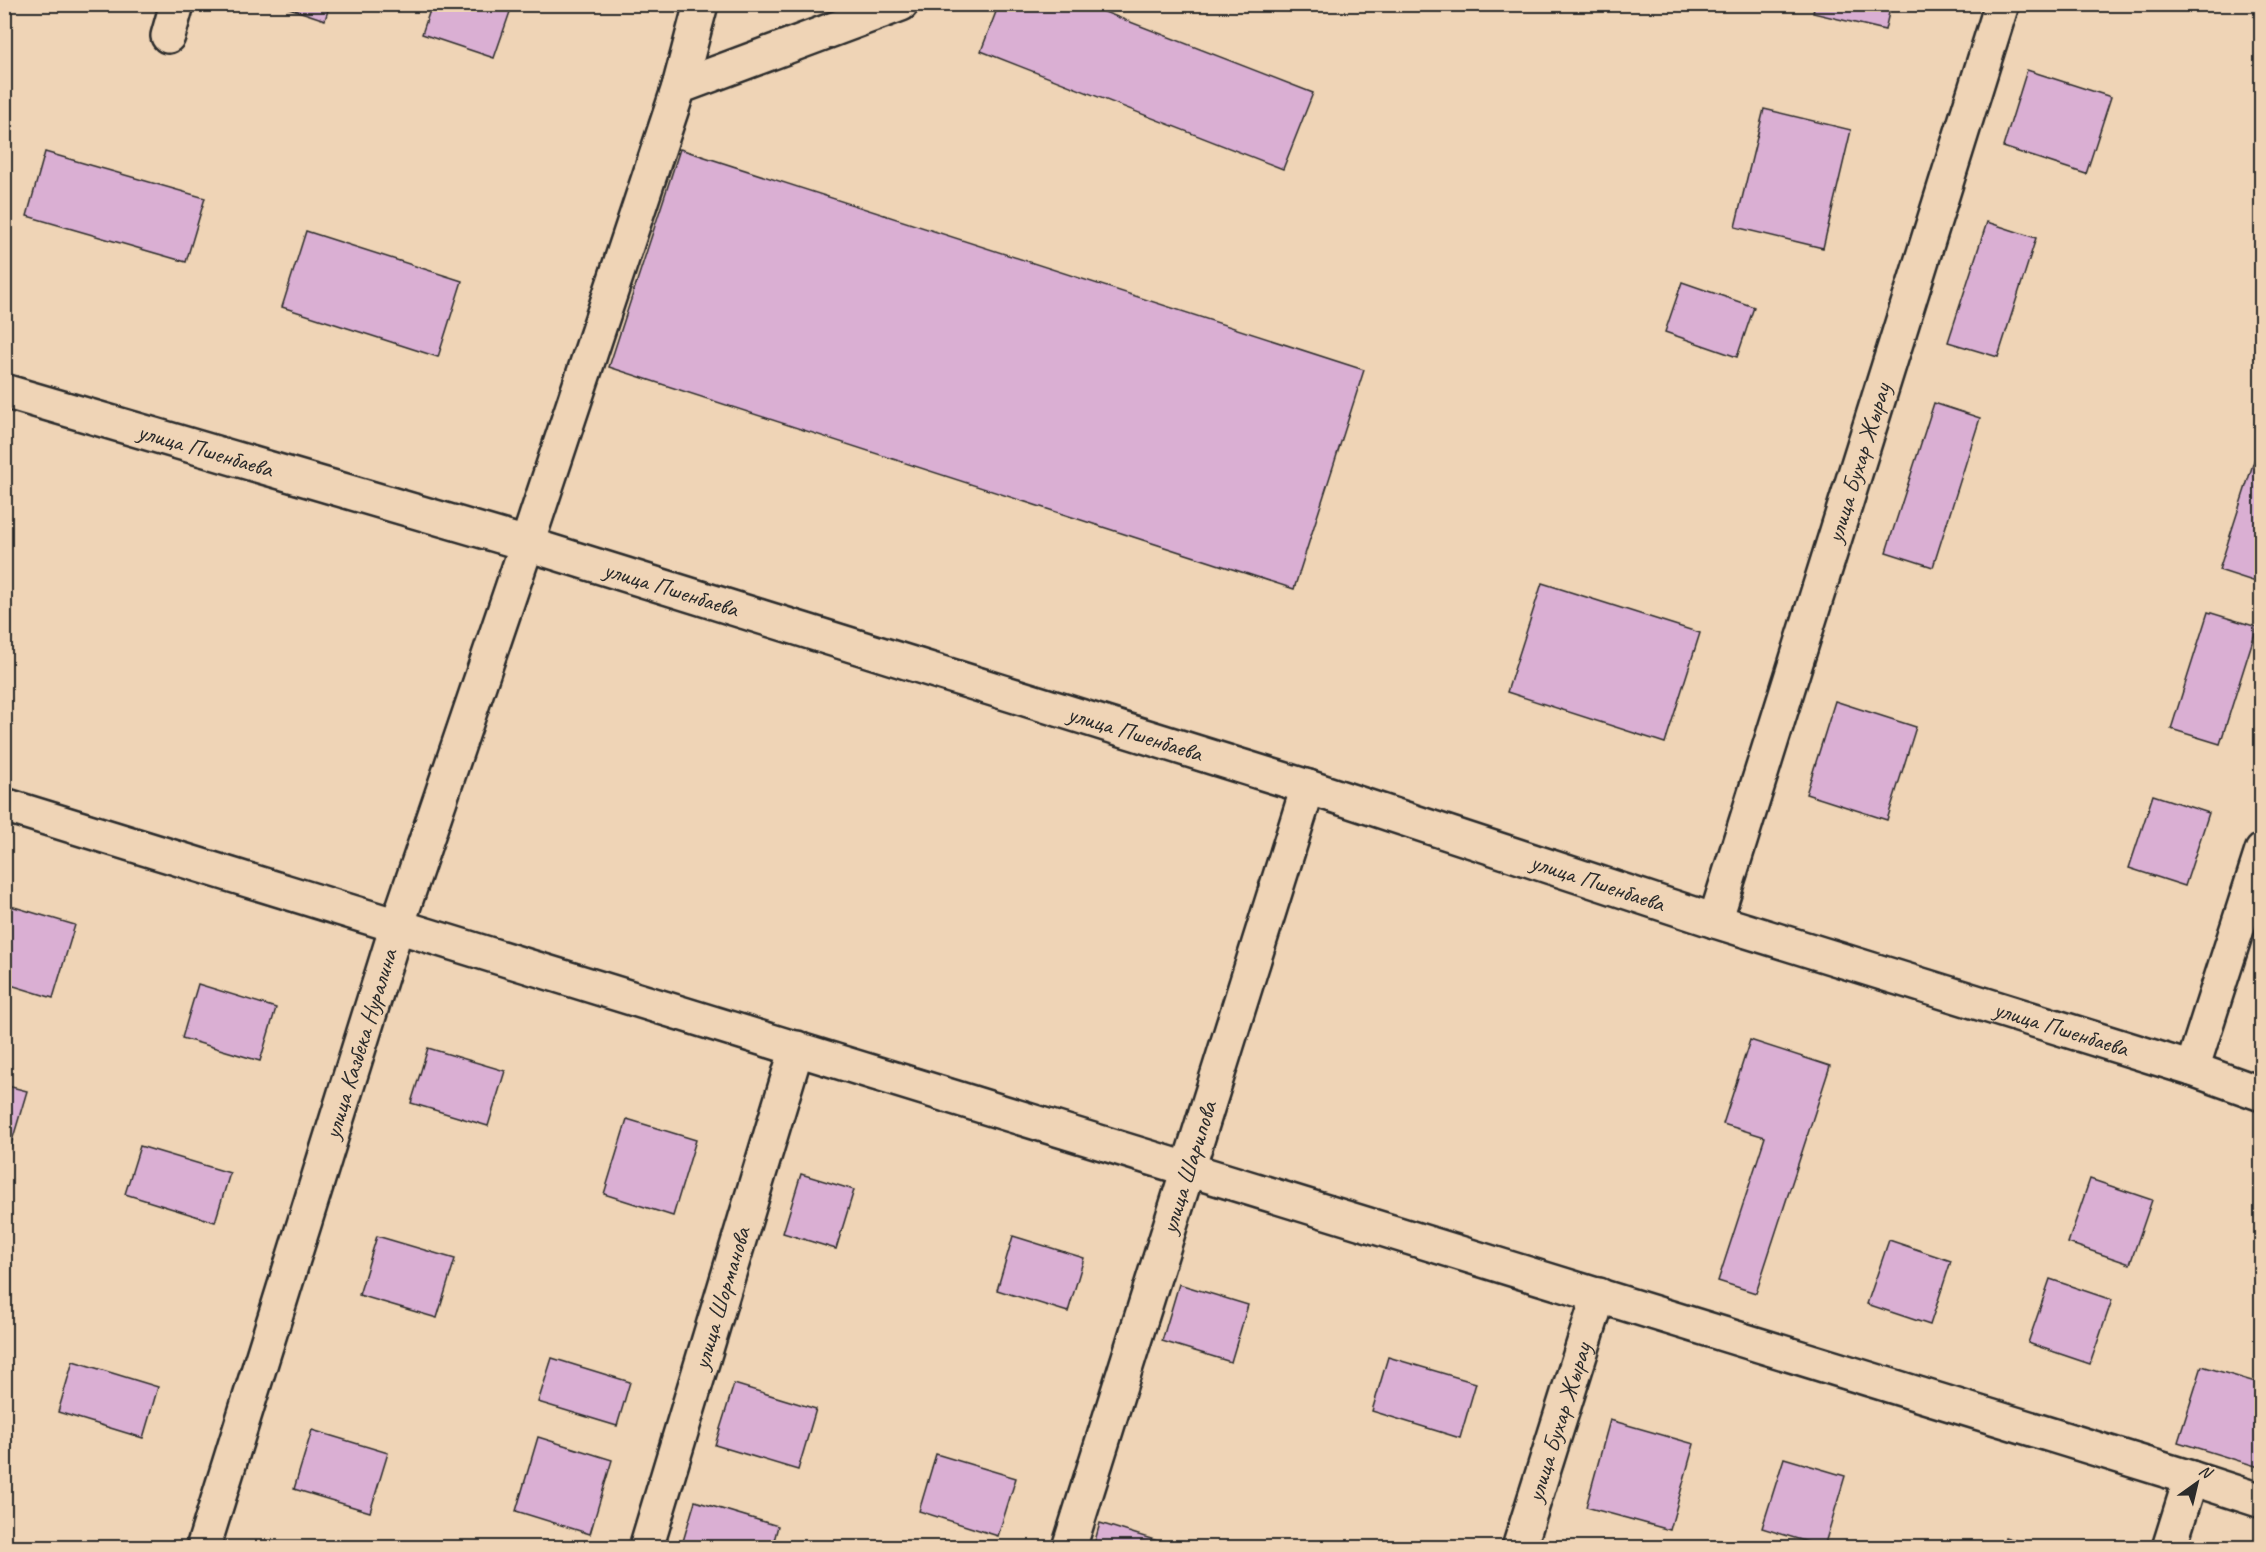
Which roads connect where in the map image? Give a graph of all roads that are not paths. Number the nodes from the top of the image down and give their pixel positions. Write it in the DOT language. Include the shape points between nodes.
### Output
graph roads {
  1 [pos="177,4"];
  2 [pos="701,4"];
  3 [pos="901,4"];
  4 [pos="2002,4"];
  5 [pos="168,36"];
  6 [pos="679,87"];
  7 [pos="4,391"];
  8 [pos="527,544"];
  9 [pos="1308,787"];
  10 [pos="4,805"];
  11 [pos="2262,851"];
  12 [pos="1714,921"];
  13 [pos="397,926"];
  14 [pos="797,1048"];
  15 [pos="2192,1069"];
  16 [pos="2262,1094"];
  17 [pos="1187,1168"];
  18 [pos="1599,1295"];
  19 [pos="2191,1478"];
  20 [pos="2262,1501"];
  21 [pos="203,1548"];
  22 [pos="646,1548"];
  23 [pos="1069,1548"];
  24 [pos="1519,1548"];
  25 [pos="2169,1548"];
  1 -- 5 [label="street"];
  2 -- 6 [label="street, улица Казбека Нуралина"];
  3 -- 6 [label="street"];
  4 -- 12 [label="street, улица Бухар Жырау"];
  6 -- 8 [label="street, улица Казбека Нуралина"];
  7 -- 8 [label="street, улица Пшенбаева"];
  8 -- 9 [label="street, улица Пшенбаева"];
  8 -- 13 [label="street, улица Казбека Нуралина"];
  9 -- 12 [label="street, улица Пшенбаева"];
  9 -- 17 [label="street, улица Шарипова"];
  10 -- 13 [label="street"];
  11 -- 15 [label="street"];
  12 -- 15 [label="street, улица Пшенбаева"];
  13 -- 14 [label="street"];
  13 -- 21 [label="street, улица Казбека Нуралина"];
  14 -- 17 [label="street"];
  14 -- 22 [label="street, улица Шорманова"];
  15 -- 16 [label="street, улица Пшенбаева"];
  17 -- 18 [label="street"];
  17 -- 23 [label="street, улица Шарипова"];
  18 -- 19 [label="street"];
  18 -- 24 [label="street, улица Бухар Жырау"];
  19 -- 20 [label="street"];
  19 -- 25 [label="street"];
}
